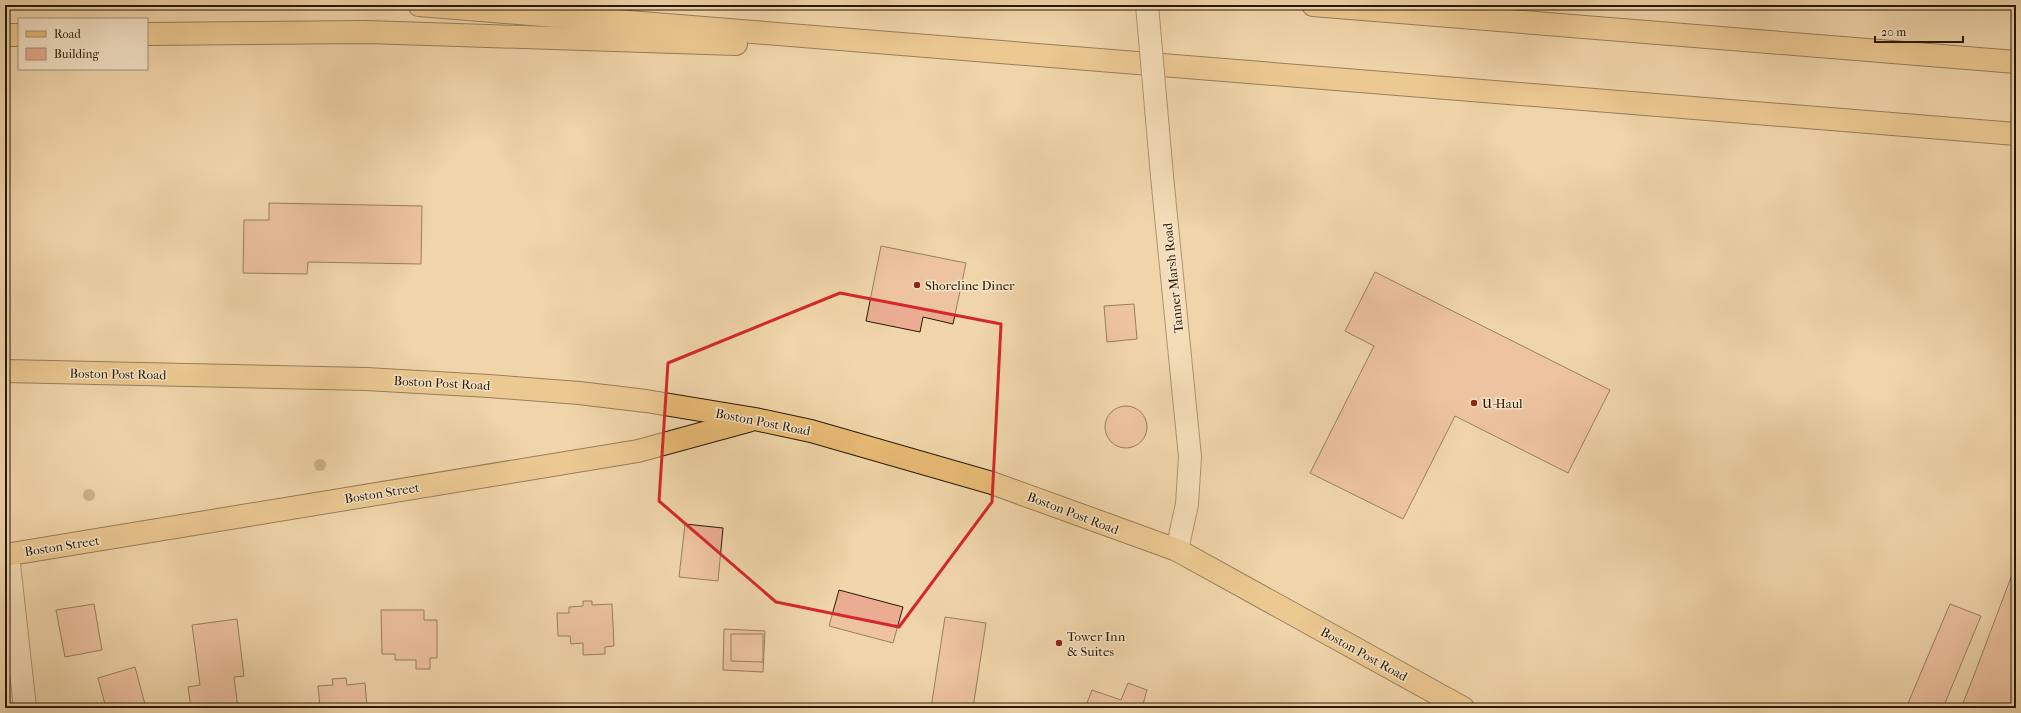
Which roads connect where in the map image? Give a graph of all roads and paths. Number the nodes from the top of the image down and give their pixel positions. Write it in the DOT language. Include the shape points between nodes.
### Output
graph roads {
  1 [pos="419,5"];
  2 [pos="1147,5"];
  3 [pos="1313,5"];
  4 [pos="148,34"];
  5 [pos="5,35"];
  6 [pos="18,35"];
  7 [pos="1045,55"];
  8 [pos="2016,62"];
  9 [pos="2016,134"];
  10 [pos="5,371"];
  11 [pos="755,419"];
  12 [pos="1177,550"];
  13 [pos="7,555"];
  14 [pos="25,708"];
  15 [pos="1463,708"];
  1 -- 7 [label="main road"];
  2 -- 12 [label="street, Tanner Marsh Road, bridge" via="1190,457 1187,504"];
  3 -- 8 [label="main road"];
  4 -- 7 [label="main road" via="367,32"];
  5 -- 6 [label="main road"];
  7 -- 9 [label="main road"];
  10 -- 11 [label="main road, Boston Post Road" via="366,379 489,386 616,398"];
  11 -- 12 [label="main road, Boston Post Road" via="873,448 992,483"];
  11 -- 13 [label="main road, Boston Street" via="638,451"];
  12 -- 15 [label="main road, Boston Post Road"];
  13 -- 14 [label="street"];
}
